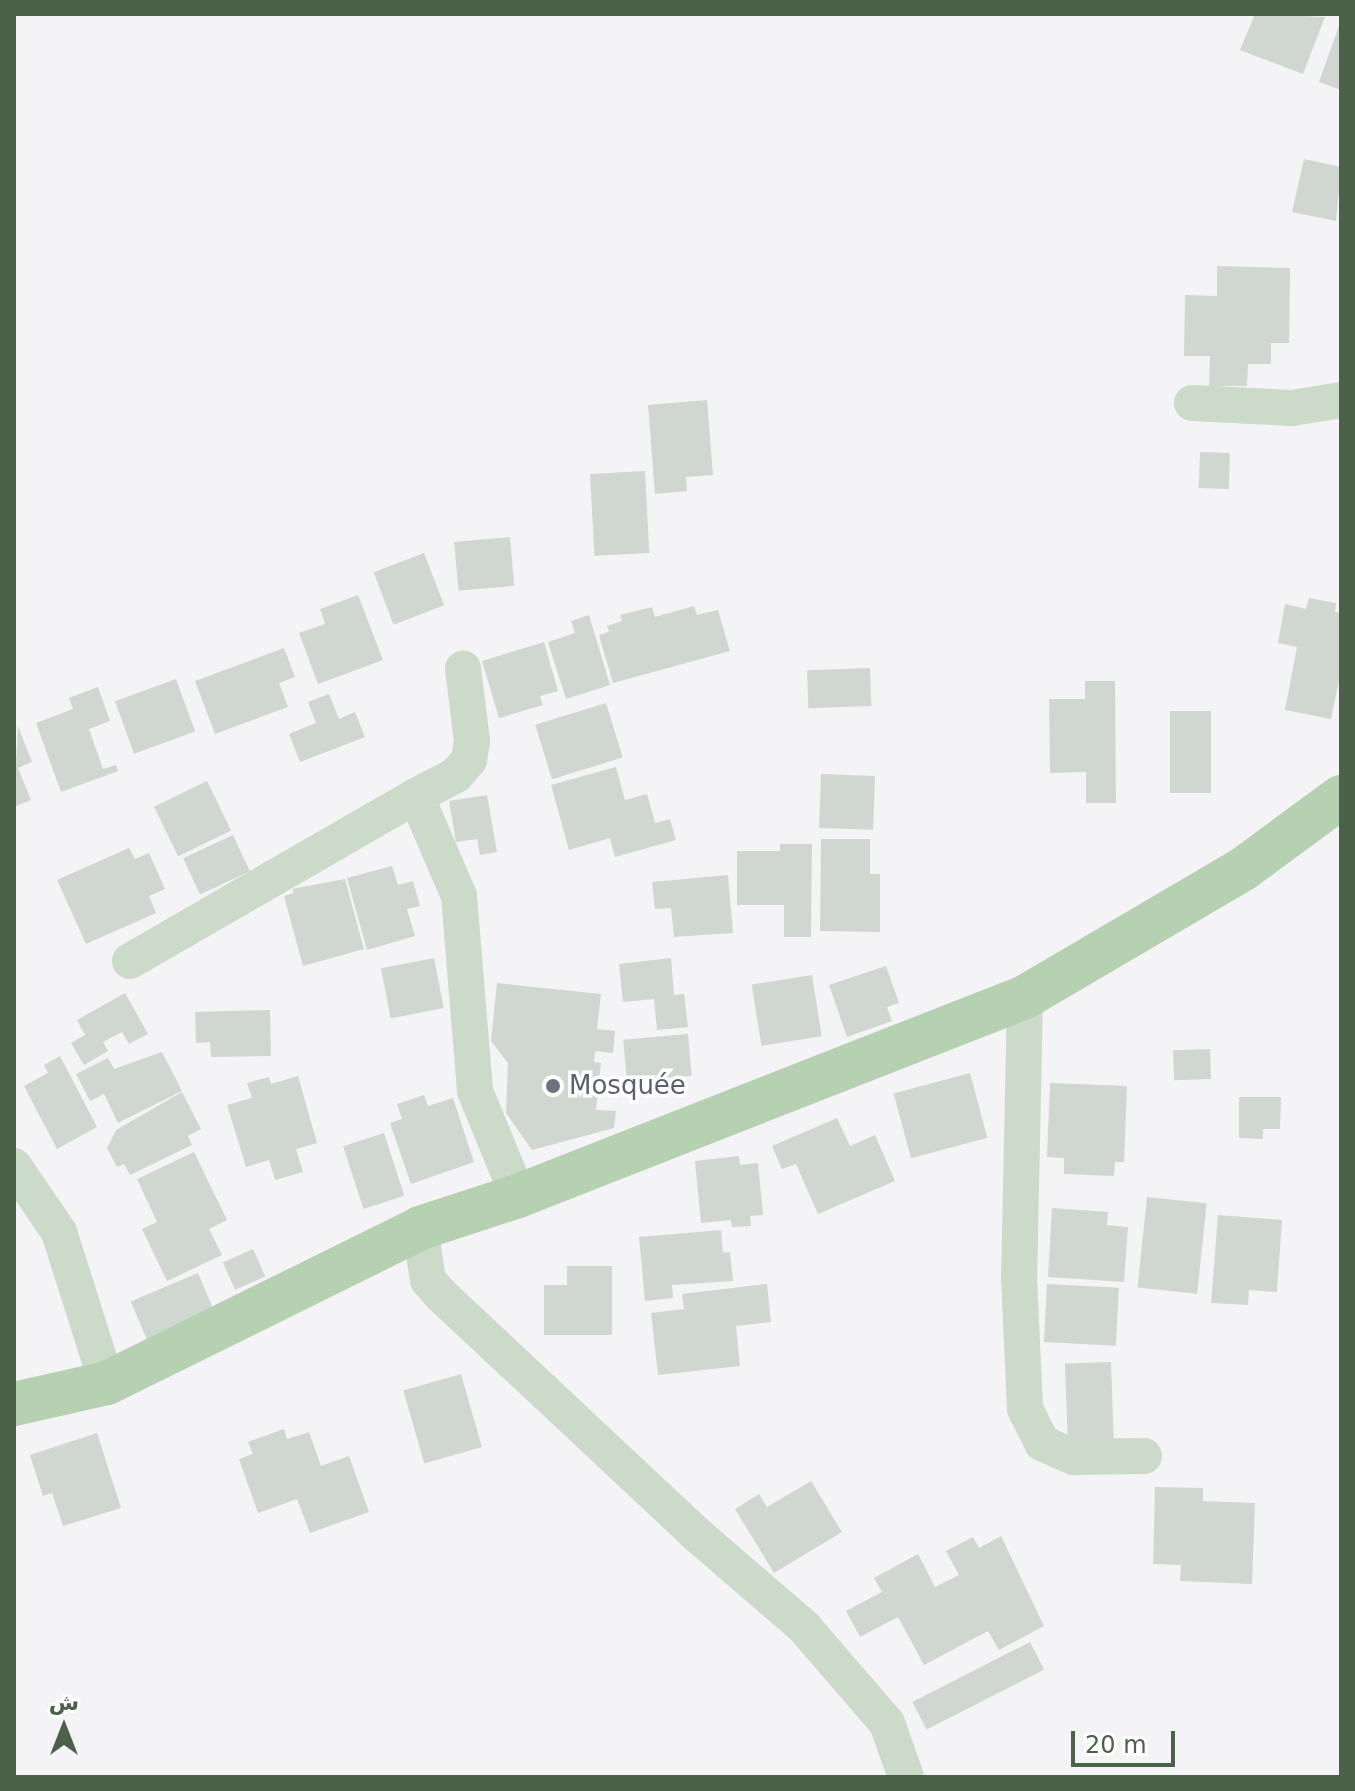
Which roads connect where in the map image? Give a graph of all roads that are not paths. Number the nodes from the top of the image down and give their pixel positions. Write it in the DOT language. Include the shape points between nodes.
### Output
graph roads {
  1 [pos="1341,400"];
  2 [pos="1192,403"];
  3 [pos="463,669"];
  4 [pos="416,796"];
  5 [pos="1341,797"];
  6 [pos="130,961"];
  7 [pos="1025,997"];
  8 [pos="14,1166"];
  9 [pos="518,1196"];
  10 [pos="420,1228"];
  11 [pos="107,1383"];
  12 [pos="14,1404"];
  13 [pos="1144,1456"];
  14 [pos="906,1777"];
  1 -- 2 [label="street" via="1292,408"];
  3 -- 4 [label="street" via="472,741 469,760 456,775"];
  4 -- 6 [label="street"];
  4 -- 9 [label="street" via="459,896 475,1091"];
  5 -- 7 [label="main road" via="1243,869"];
  7 -- 9 [label="main road"];
  7 -- 13 [label="street" via="1019,1277 1025,1409 1042,1443 1074,1457"];
  8 -- 11 [label="street" via="59,1232"];
  9 -- 10 [label="main road"];
  10 -- 11 [label="main road"];
  10 -- 14 [label="street" via="428,1280 440,1294 694,1532 804,1627 887,1723"];
  11 -- 12 [label="main road"];
}
